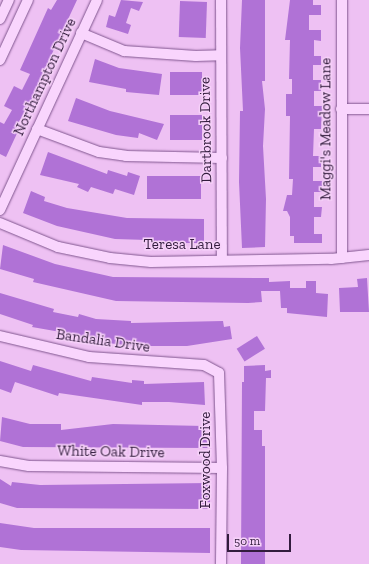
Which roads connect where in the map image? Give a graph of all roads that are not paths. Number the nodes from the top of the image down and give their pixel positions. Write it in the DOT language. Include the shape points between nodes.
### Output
graph roads {
  1 [pos="9,0"];
  2 [pos="28,0"];
  3 [pos="97,0"];
  4 [pos="220,0"];
  5 [pos="342,0"];
  6 [pos="0,19"];
  7 [pos="81,33"];
  8 [pos="220,55"];
  9 [pos="0,60"];
  10 [pos="341,109"];
  11 [pos="369,109"];
  12 [pos="37,129"];
  13 [pos="222,158"];
  14 [pos="0,210"];
  15 [pos="0,223"];
  16 [pos="369,255"];
  17 [pos="342,258"];
  18 [pos="222,260"];
  19 [pos="0,336"];
  20 [pos="204,365"];
  21 [pos="0,461"];
  22 [pos="222,468"];
  23 [pos="220,564"];
  1 -- 6 [label="street"];
  2 -- 9 [label="street"];
  3 -- 7 [label="street, Northampton Drive"];
  4 -- 8 [label="street, Dartbrook Drive"];
  5 -- 10 [label="street, Maggi's Meadow Lane"];
  7 -- 8 [label="street" via="124,51 181,56"];
  7 -- 12 [label="street, Northampton Drive"];
  8 -- 13 [label="street, Dartbrook Drive"];
  10 -- 11 [label="street"];
  10 -- 17 [label="street, Maggi's Meadow Lane"];
  12 -- 13 [label="street" via="99,152 126,156"];
  12 -- 14 [label="street, Northampton Drive"];
  13 -- 18 [label="street, Dartbrook Drive"];
  15 -- 18 [label="street, Teresa Lane" via="58,247 110,258 151,262"];
  16 -- 17 [label="street, Teresa Lane"];
  17 -- 18 [label="street, Teresa Lane"];
  19 -- 20 [label="street, Bandalia Drive" via="96,358"];
  20 -- 22 [label="street, Foxwood Drive" via="214,368 221,378"];
  21 -- 22 [label="street, White Oak Drive" via="29,466"];
  22 -- 23 [label="street, Foxwood Drive"];
}
